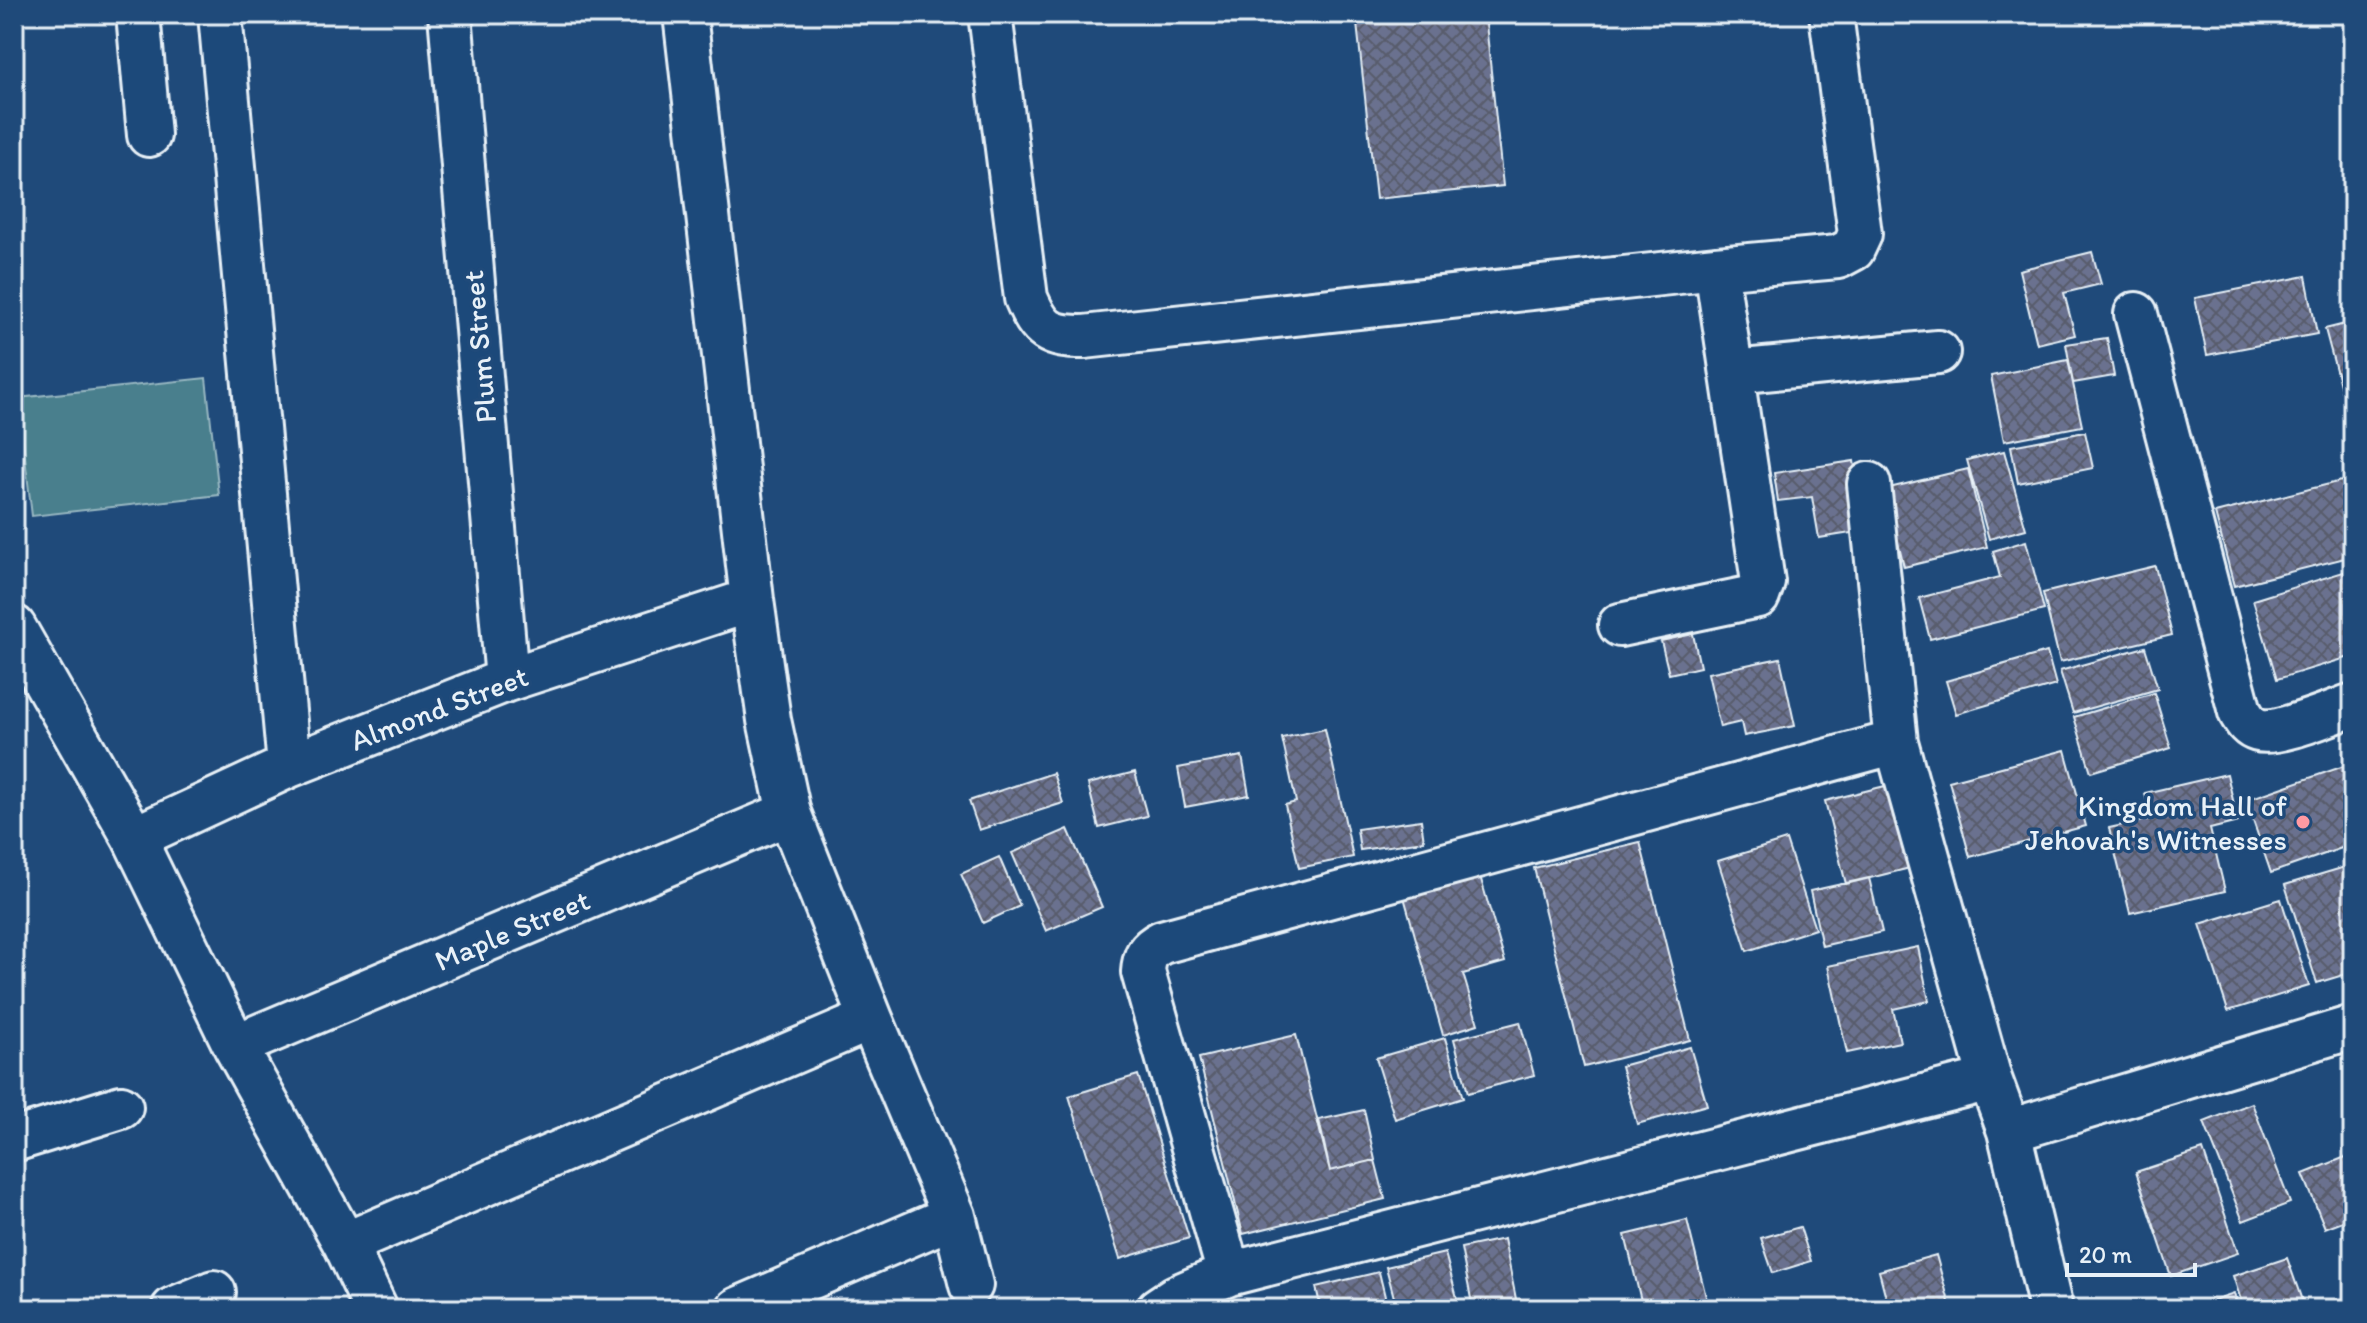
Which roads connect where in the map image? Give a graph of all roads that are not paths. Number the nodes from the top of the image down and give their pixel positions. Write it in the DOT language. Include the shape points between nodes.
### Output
graph roads {
  1 [pos="138,14"];
  2 [pos="220,14"];
  3 [pos="450,14"];
  4 [pos="685,14"];
  5 [pos="990,14"];
  6 [pos="1831,14"];
  7 [pos="149,135"];
  8 [pos="1716,268"];
  9 [pos="2136,314"];
  10 [pos="1938,352"];
  11 [pos="1733,372"];
  12 [pos="1869,484"];
  13 [pos="752,600"];
  14 [pos="1620,625"];
  15 [pos="14,627"];
  16 [pos="507,680"];
  17 [pos="2353,705"];
  18 [pos="1896,742"];
  19 [pos="289,766"];
  20 [pos="789,813"];
  21 [pos="134,838"];
  22 [pos="871,1019"];
  23 [pos="2353,1027"];
  24 [pos="235,1046"];
  25 [pos="1990,1079"];
  26 [pos="121,1107"];
  27 [pos="2009,1131"];
  28 [pos="14,1140"];
  29 [pos="954,1216"];
  30 [pos="345,1244"];
  31 [pos="1229,1274"];
  32 [pos="971,1285"];
  33 [pos="214,1292"];
  34 [pos="173,1309"];
  35 [pos="376,1309"];
  36 [pos="738,1309"];
  37 [pos="1158,1309"];
  38 [pos="2051,1309"];
  1 -- 7 [label="street"];
  2 -- 19 [label="street"];
  3 -- 16 [label="street, Plum Street"];
  4 -- 13 [label="street"];
  5 -- 8 [label="street" via="1026,298 1045,331 1084,337"];
  6 -- 8 [label="street" via="1860,234 1853,249 1838,257"];
  8 -- 11 [label="street"];
  9 -- 17 [label="street" via="2240,712 2259,731 2273,731"];
  10 -- 11 [label="street"];
  11 -- 14 [label="street" via="1763,582 1758,596"];
  12 -- 18 [label="street"];
  13 -- 16 [label="street, Almond Street"];
  13 -- 20 [label="street"];
  15 -- 21 [label="street"];
  16 -- 19 [label="street, Almond Street"];
  18 -- 25 [label="street"];
  18 -- 31 [label="street" via="1151,948 1143,972"];
  19 -- 21 [label="street, Almond Street"];
  20 -- 22 [label="street"];
  20 -- 24 [label="street, Maple Street"];
  21 -- 24 [label="street"];
  22 -- 29 [label="street"];
  22 -- 30 [label="street"];
  23 -- 27 [label="street"];
  24 -- 30 [label="street"];
  25 -- 27 [label="street"];
  25 -- 31 [label="street"];
  26 -- 28 [label="street"];
  27 -- 38 [label="street"];
  29 -- 32 [label="street"];
  29 -- 36 [label="street"];
  30 -- 35 [label="street"];
  31 -- 37 [label="street"];
  33 -- 34 [label="street"];
}
